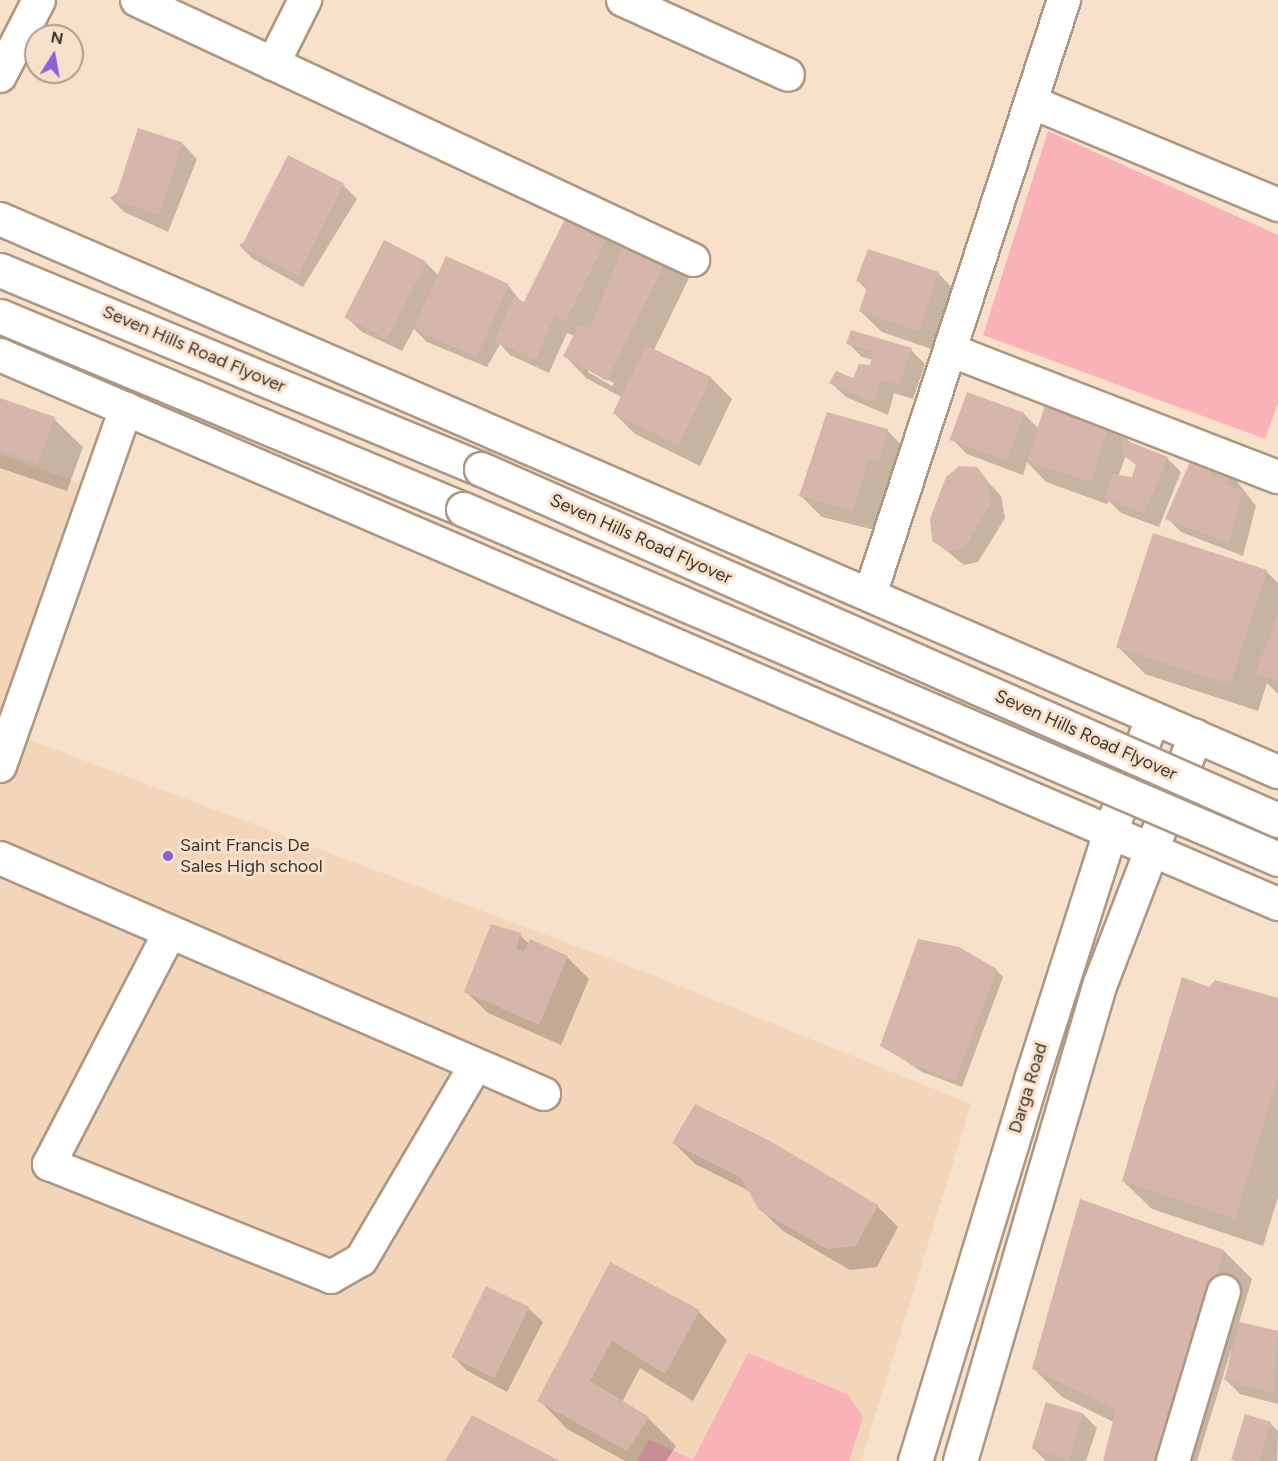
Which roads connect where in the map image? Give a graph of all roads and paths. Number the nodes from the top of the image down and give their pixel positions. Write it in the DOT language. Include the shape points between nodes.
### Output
graph roads {
  1 [pos="39,0"];
  2 [pos="137,0"];
  3 [pos="305,0"];
  4 [pos="623,0"];
  5 [pos="1064,0"];
  6 [pos="273,64"];
  7 [pos="788,75"];
  8 [pos="0,76"];
  9 [pos="1031,102"];
  10 [pos="1278,205"];
  11 [pos="0,219"];
  12 [pos="693,260"];
  13 [pos="0,270"];
  14 [pos="0,315"];
  15 [pos="950,350"];
  16 [pos="0,355"];
  17 [pos="126,409"];
  18 [pos="1278,477"];
  19 [pos="870,595"];
  20 [pos="1152,718"];
  21 [pos="1195,736"];
  22 [pos="0,766"];
  23 [pos="1278,772"];
  24 [pos="1278,820"];
  25 [pos="1110,831"];
  26 [pos="1151,849"];
  27 [pos="0,858"];
  28 [pos="1278,859"];
  29 [pos="1278,904"];
  30 [pos="170,932"];
  31 [pos="476,1065"];
  32 [pos="544,1094"];
  33 [pos="1224,1291"];
  34 [pos="915,1461"];
  35 [pos="960,1461"];
  36 [pos="1173,1461"];
  1 -- 8 [label="street"];
  2 -- 6 [label="street"];
  3 -- 6 [label="street"];
  4 -- 7 [label="street"];
  5 -- 9 [label="street"];
  6 -- 12 [label="street"];
  9 -- 10 [label="street"];
  9 -- 15 [label="street"];
  11 -- 19 [label="street"];
  13 -- 24 [label="main road, Seven Hills Road Flyover, bridge" via="481,469"];
  14 -- 28 [label="main road, Seven Hills Road Flyover, bridge"];
  15 -- 18 [label="street"];
  15 -- 19 [label="street"];
  16 -- 17 [label="street"];
  17 -- 22 [label="street"];
  17 -- 25 [label="street"];
  19 -- 20 [label="street"];
  20 -- 21 [label="street"];
  20 -- 25 [label="main road, Darga Road"];
  21 -- 23 [label="street"];
  21 -- 26 [label="main road"];
  25 -- 26 [label="street"];
  25 -- 34 [label="main road, Darga Road"];
  26 -- 29 [label="street"];
  26 -- 35 [label="main road" via="1100,983"];
  27 -- 30 [label="street"];
  30 -- 31 [label="street"];
  30 -- 31 [label="street" via="49,1164 331,1277 361,1260"];
  31 -- 32 [label="street"];
  33 -- 36 [label="street"];
}
